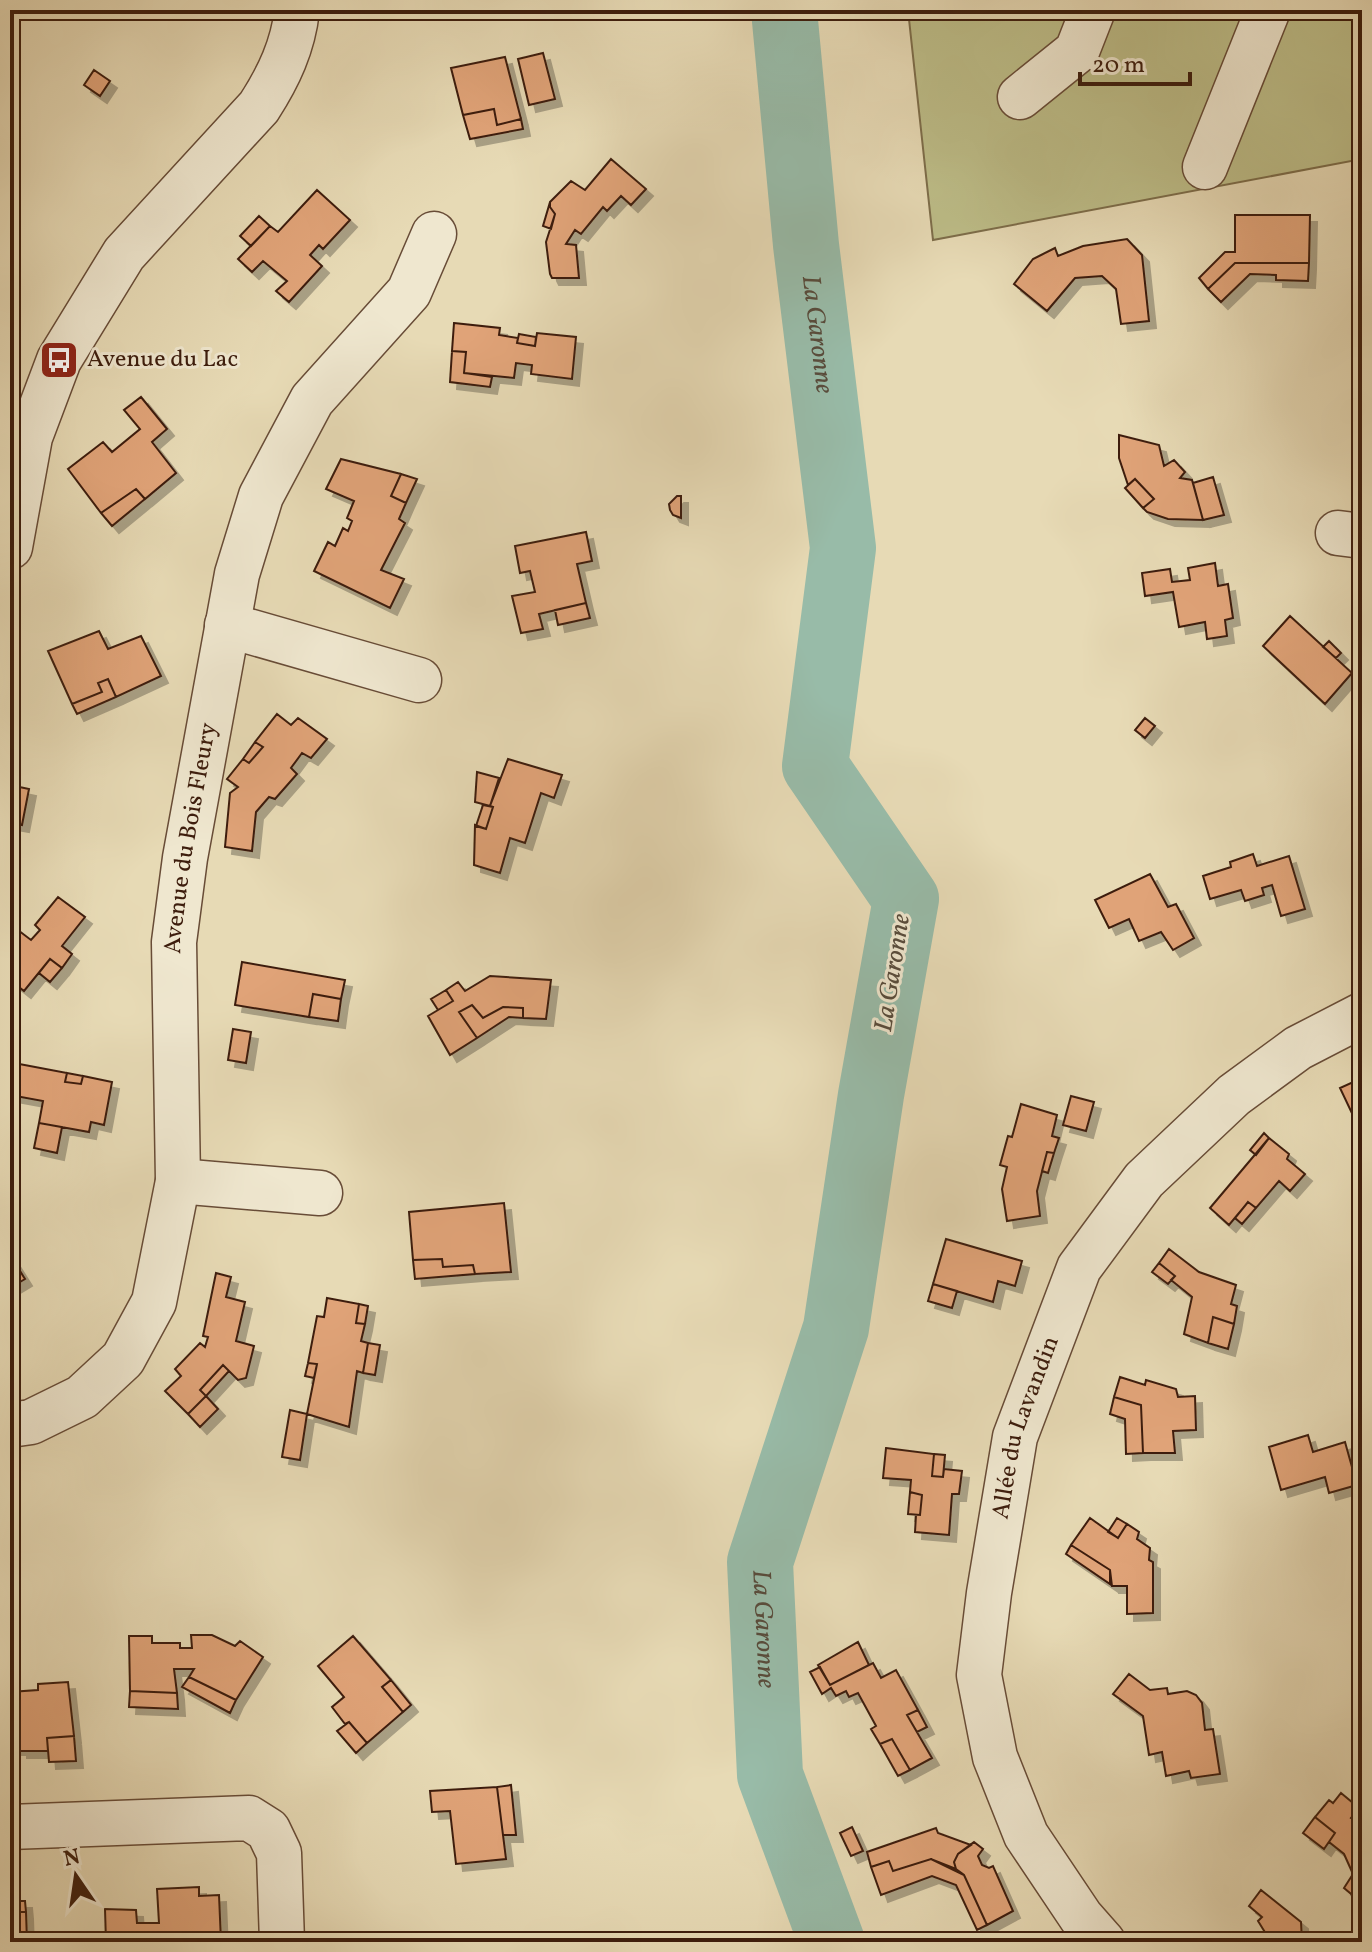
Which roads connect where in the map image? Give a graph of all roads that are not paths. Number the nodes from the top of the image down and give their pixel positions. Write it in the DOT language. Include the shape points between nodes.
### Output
graph roads {
  1 [pos="297,10"];
  2 [pos="1093,10"];
  3 [pos="1268,10"];
  4 [pos="1020,97"];
  5 [pos="1205,167"];
  6 [pos="434,234"];
  7 [pos="10,547"];
  8 [pos="227,625"];
  9 [pos="419,680"];
  10 [pos="1362,1015"];
  11 [pos="178,1181"];
  12 [pos="320,1193"];
  13 [pos="10,1425"];
  14 [pos="10,1827"];
  15 [pos="282,1942"];
  16 [pos="1103,1942"];
  1 -- 7 [label="street" via="287,55 259,107 124,254 59,360 30,437"];
  2 -- 4 [label="street" via="1077,51"];
  3 -- 5 [label="street"];
  6 -- 8 [label="street, Avenue du Bois Fleury" via="409,292 312,400 261,496"];
  8 -- 9 [label="street"];
  8 -- 11 [label="street, Avenue du Bois Fleury" via="174,942"];
  10 -- 16 [label="street, Allée du Lavandin" via="1298,1048 1234,1095 1144,1180 1079,1268 1015,1437 979,1675 995,1757 1026,1835"];
  11 -- 12 [label="street"];
  11 -- 13 [label="street, Avenue du Bois Fleury" via="154,1302 123,1359 82,1397 31,1422"];
  14 -- 15 [label="street" via="249,1818 268,1830 279,1853"];
}
